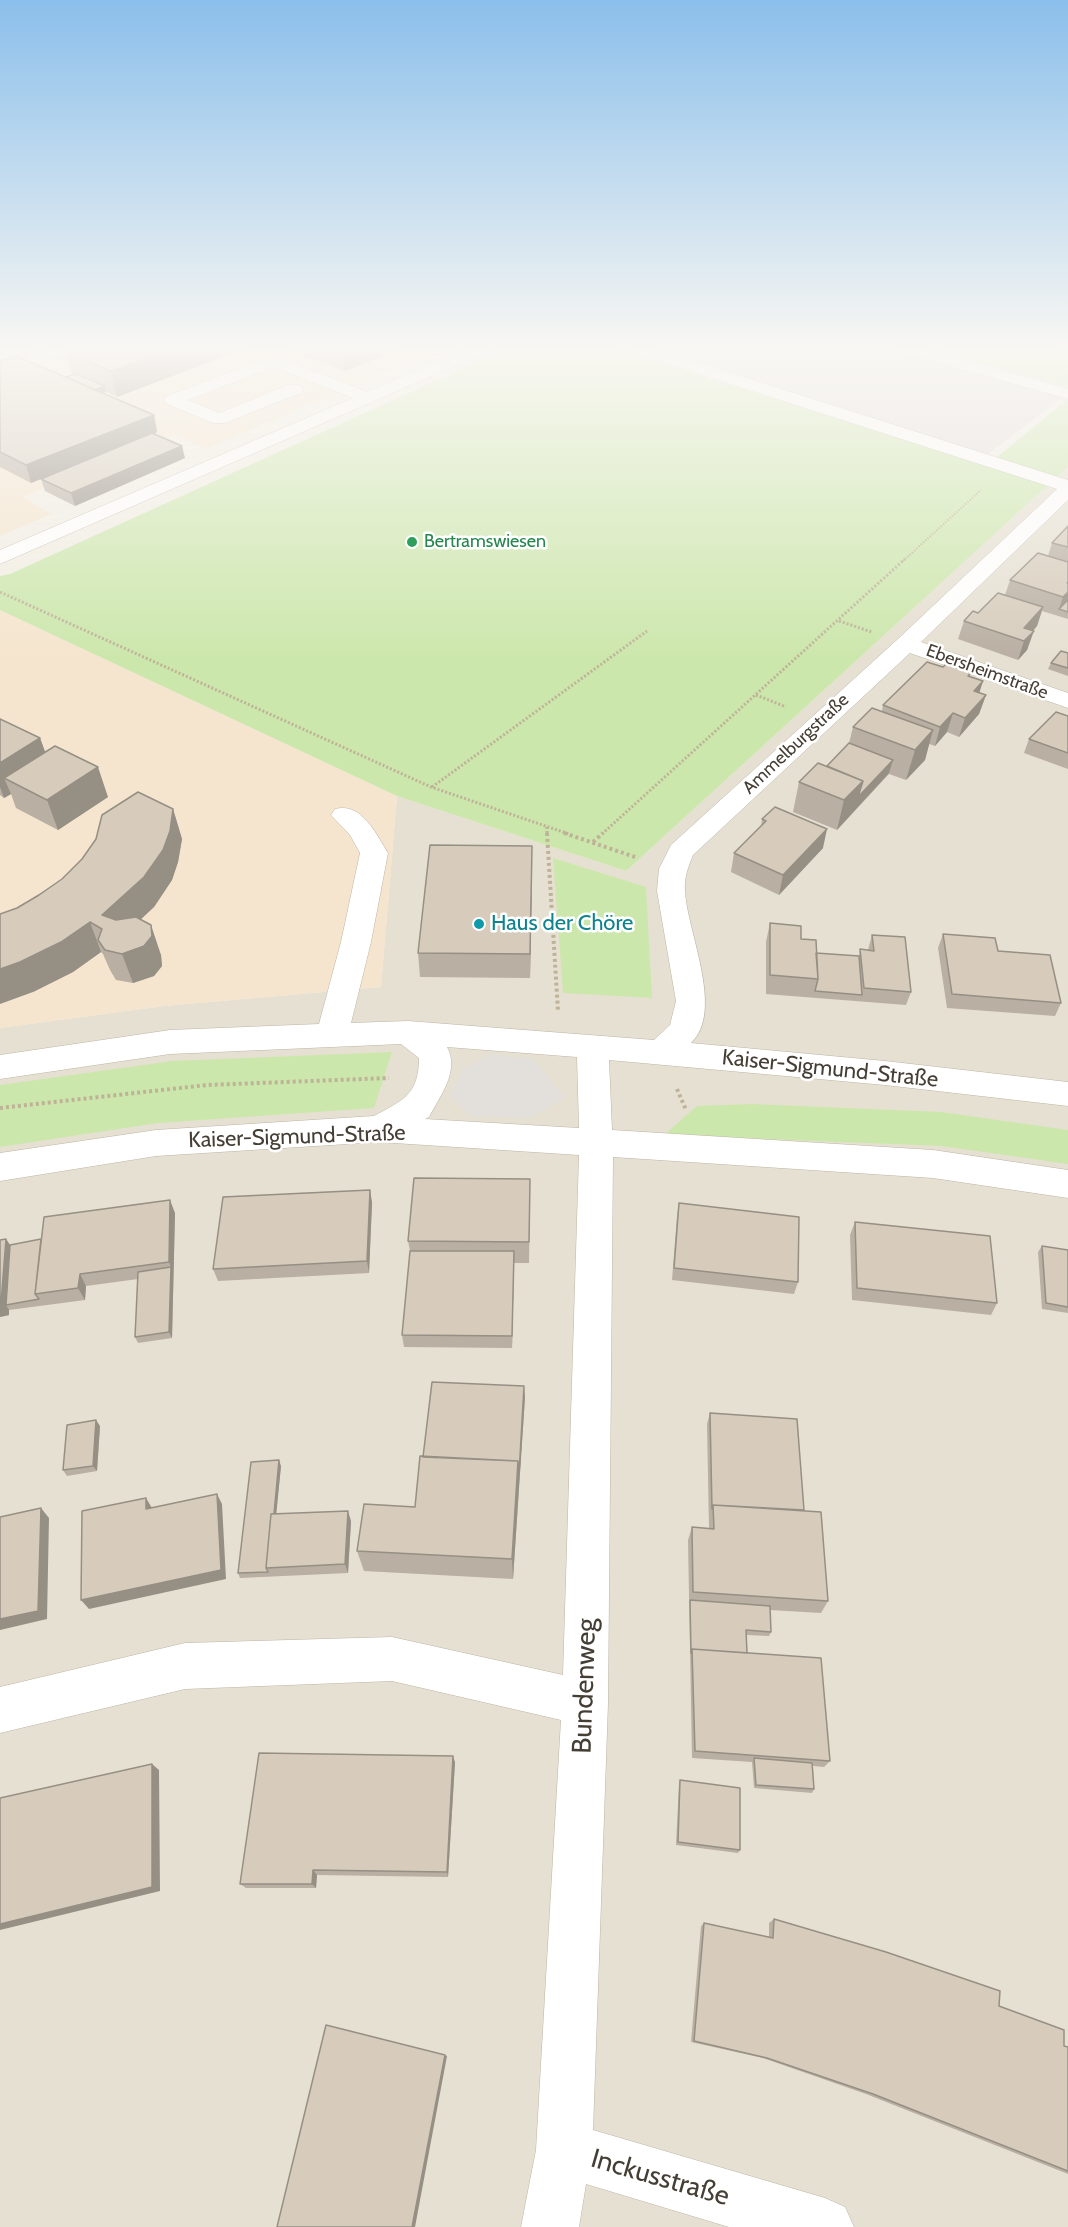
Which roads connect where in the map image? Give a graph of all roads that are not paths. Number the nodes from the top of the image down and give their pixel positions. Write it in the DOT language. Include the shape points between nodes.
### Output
graph roads {
  1 [pos="248,451"];
  2 [pos="957,451"];
  3 [pos="1068,487"];
  4 [pos="1058,511"];
  5 [pos="0,558"];
  6 [pos="906,644"];
  7 [pos="1068,701"];
  8 [pos="344,815"];
  9 [pos="408,1032"];
  10 [pos="332,1036"];
  11 [pos="593,1047"];
  12 [pos="661,1052"];
  13 [pos="0,1067"];
  14 [pos="1068,1094"];
  15 [pos="379,1129"];
  16 [pos="596,1143"];
  17 [pos="0,1167"];
  18 [pos="1068,1184"];
  19 [pos="585,1703"];
  20 [pos="0,1710"];
  21 [pos="564,2150"];
  22 [pos="550,2227"];
  23 [pos="825,2227"];
  1 -- 5 [label="street"];
  2 -- 3 [label="street"];
  3 -- 4 [label="street, Ammelburgstraße"];
  4 -- 6 [label="street, Ammelburgstraße"];
  6 -- 7 [label="street, Ebersheimstraße"];
  6 -- 12 [label="street, Ammelburgstraße" via="681,851 673,869 671,891 691,1000 685,1030"];
  8 -- 10 [label="street" via="360,830 374,853"];
  9 -- 10 [label="street, Kaiser-Sigmund-Straße"];
  9 -- 11 [label="street, Kaiser-Sigmund-Straße"];
  9 -- 15 [label="street" via="435,1054 435,1076 417,1108"];
  10 -- 13 [label="street, Kaiser-Sigmund-Straße" via="170,1042"];
  11 -- 12 [label="street, Kaiser-Sigmund-Straße"];
  11 -- 16 [label="street"];
  12 -- 14 [label="street, Kaiser-Sigmund-Straße"];
  15 -- 16 [label="street, Kaiser-Sigmund-Straße"];
  15 -- 17 [label="street, Kaiser-Sigmund-Straße" via="156,1143"];
  16 -- 18 [label="street, Kaiser-Sigmund-Straße" via="933,1164"];
  16 -- 19 [label="street, Bundenweg"];
  19 -- 20 [label="street" via="392,1659 185,1666"];
  19 -- 21 [label="street, Bundenweg"];
  21 -- 22 [label="street, Bundenweg"];
  21 -- 23 [label="street, Inckusstraße"];
}
